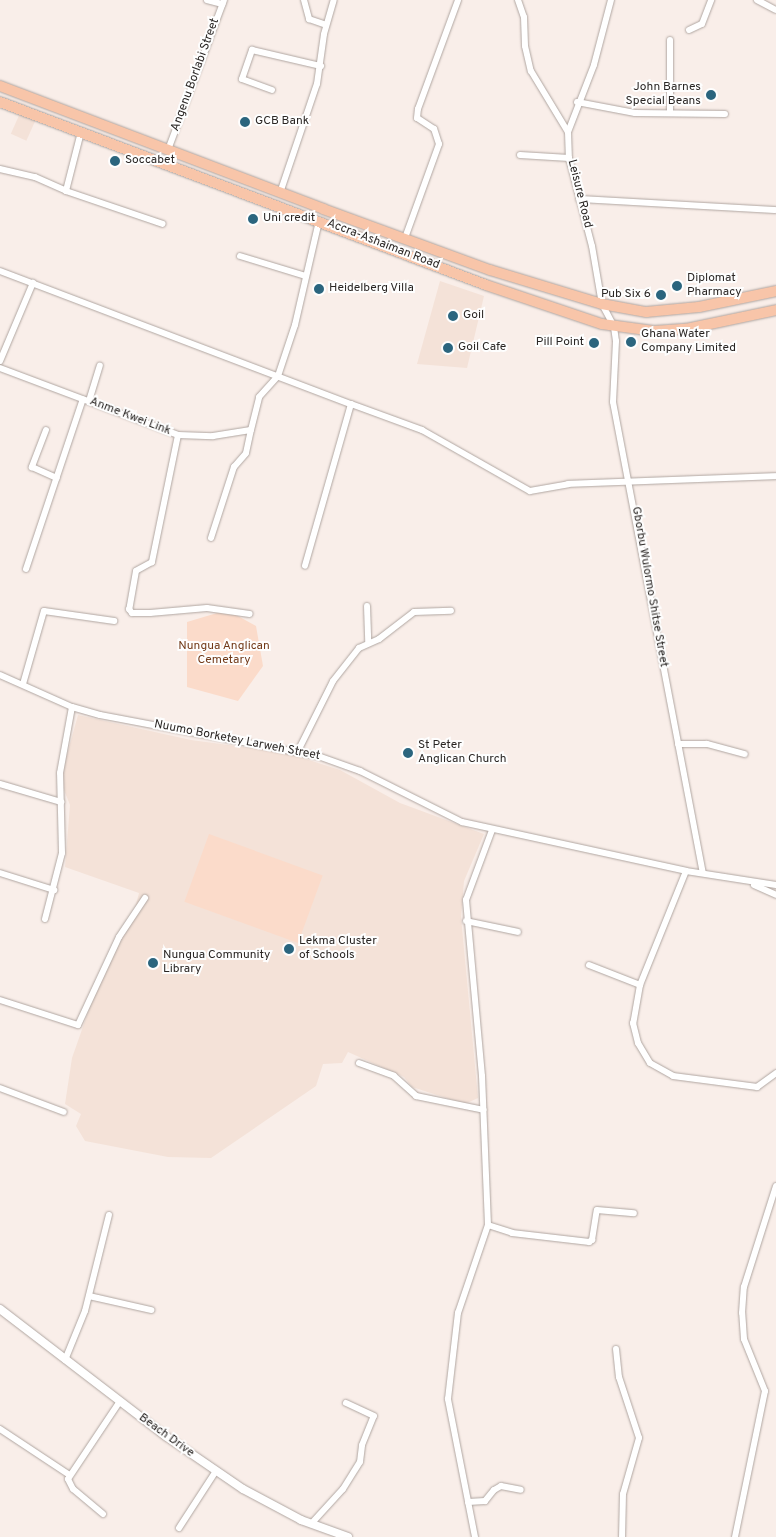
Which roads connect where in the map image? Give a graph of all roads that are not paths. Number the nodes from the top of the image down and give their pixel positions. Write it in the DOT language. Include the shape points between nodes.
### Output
graph roads {
  1 [pos="207,0"];
  2 [pos="304,0"];
  3 [pos="334,0"];
  4 [pos="458,0"];
  5 [pos="518,0"];
  6 [pos="611,0"];
  7 [pos="711,0"];
  8 [pos="757,0"];
  9 [pos="223,2"];
  10 [pos="776,10"];
  11 [pos="326,25"];
  12 [pos="689,30"];
  13 [pos="670,40"];
  14 [pos="321,66"];
  15 [pos="0,86"];
  16 [pos="272,90"];
  17 [pos="0,102"];
  18 [pos="577,102"];
  19 [pos="670,111"];
  20 [pos="725,114"];
  21 [pos="81,132"];
  22 [pos="568,132"];
  23 [pos="168,150"];
  24 [pos="520,155"];
  25 [pos="569,158"];
  26 [pos="0,169"];
  27 [pos="66,190"];
  28 [pos="280,192"];
  29 [pos="579,199"];
  30 [pos="776,210"];
  31 [pos="319,221"];
  32 [pos="163,224"];
  33 [pos="405,238"];
  34 [pos="240,256"];
  35 [pos="0,271"];
  36 [pos="306,276"];
  37 [pos="33,283"];
  38 [pos="776,291"];
  39 [pos="602,304"];
  40 [pos="776,310"];
  41 [pos="614,327"];
  42 [pos="0,361"];
  43 [pos="100,366"];
  44 [pos="0,368"];
  45 [pos="278,376"];
  46 [pos="86,400"];
  47 [pos="351,404"];
  48 [pos="46,430"];
  49 [pos="252,430"];
  50 [pos="178,435"];
  51 [pos="776,476"];
  52 [pos="57,478"];
  53 [pos="630,483"];
  54 [pos="211,538"];
  55 [pos="305,566"];
  56 [pos="26,569"];
  57 [pos="367,606"];
  58 [pos="452,611"];
  59 [pos="250,614"];
  60 [pos="114,621"];
  61 [pos="368,642"];
  62 [pos="0,675"];
  63 [pos="23,684"];
  64 [pos="72,707"];
  65 [pos="678,744"];
  66 [pos="298,751"];
  67 [pos="745,754"];
  68 [pos="0,784"];
  69 [pos="61,802"];
  70 [pos="492,830"];
  71 [pos="686,871"];
  72 [pos="0,872"];
  73 [pos="703,872"];
  74 [pos="746,881"];
  75 [pos="776,886"];
  76 [pos="54,890"];
  77 [pos="776,895"];
  78 [pos="145,898"];
  79 [pos="45,919"];
  80 [pos="466,921"];
  81 [pos="518,932"];
  82 [pos="589,965"];
  83 [pos="640,985"];
  84 [pos="0,1000"];
  85 [pos="359,1063"];
  86 [pos="776,1073"];
  87 [pos="0,1088"];
  88 [pos="484,1110"];
  89 [pos="64,1112"];
  90 [pos="776,1186"];
  91 [pos="634,1213"];
  92 [pos="109,1215"];
  93 [pos="488,1225"];
  94 [pos="89,1296"];
  95 [pos="0,1309"];
  96 [pos="151,1310"];
  97 [pos="616,1349"];
  98 [pos="65,1360"];
  99 [pos="120,1401"];
  100 [pos="346,1403"];
  101 [pos="0,1430"];
  102 [pos="216,1471"];
  103 [pos="68,1474"];
  104 [pos="521,1490"];
  105 [pos="468,1502"];
  106 [pos="102,1514"];
  107 [pos="311,1524"];
  108 [pos="179,1528"];
  109 [pos="348,1537"];
  110 [pos="475,1537"];
  111 [pos="622,1537"];
  112 [pos="735,1537"];
  1 -- 9 [label="street"];
  2 -- 11 [label="street" via="309,19"];
  3 -- 11 [label="street"];
  4 -- 33 [label="street" via="418,109 417,118 438,134 439,144"];
  5 -- 22 [label="street" via="524,17 525,46 531,71"];
  6 -- 18 [label="street, Leisure Road" via="594,64"];
  7 -- 12 [label="street" via="702,24"];
  8 -- 10 [label="street"];
  9 -- 23 [label="street, Angenu Borlabi Street"];
  11 -- 14 [label="street"];
  13 -- 19 [label="street"];
  14 -- 16 [label="street" via="252,50 242,79"];
  14 -- 28 [label="street"];
  15 -- 23 [label="main road, Accra-Ashaiman Road"];
  17 -- 21 [label="main road, Accra-Ashaiman Road"];
  18 -- 19 [label="street" via="635,113"];
  18 -- 22 [label="street, Leisure Road"];
  19 -- 20 [label="street"];
  21 -- 27 [label="street"];
  21 -- 31 [label="main road, Accra-Ashaiman Road"];
  22 -- 25 [label="street, Leisure Road"];
  23 -- 28 [label="main road, Accra-Ashaiman Road"];
  24 -- 25 [label="street"];
  25 -- 29 [label="street, Leisure Road"];
  26 -- 27 [label="street" via="44,180"];
  27 -- 32 [label="street"];
  28 -- 33 [label="main road, Accra-Ashaiman Road"];
  29 -- 30 [label="street"];
  29 -- 39 [label="street, Leisure Road"];
  31 -- 36 [label="street"];
  31 -- 41 [label="main road, Accra-Ashaiman Road" via="486,285"];
  33 -- 39 [label="main road, Accra-Ashaiman Road" via="490,270"];
  34 -- 36 [label="street"];
  35 -- 37 [label="street"];
  36 -- 45 [label="street" via="295,325"];
  37 -- 42 [label="street"];
  37 -- 45 [label="street"];
  38 -- 39 [label="main road, Accra-Ashaiman Road" via="699,307 646,312"];
  39 -- 41 [label="street, Gborbu Wulormo Shitse Street"];
  40 -- 41 [label="main road, Accra-Ashaiman Road" via="686,329"];
  41 -- 53 [label="street, Gborbu Wulormo Shitse Street" via="613,402"];
  43 -- 46 [label="street"];
  44 -- 46 [label="street, Anme Kwei Link"];
  45 -- 47 [label="street"];
  45 -- 49 [label="street" via="259,397"];
  46 -- 50 [label="street, Anme Kwei Link"];
  46 -- 52 [label="street"];
  47 -- 53 [label="street" via="454,445 523,490 568,484"];
  47 -- 55 [label="street"];
  48 -- 52 [label="street" via="32,468"];
  49 -- 50 [label="street, Anme Kwei Link" via="213,436"];
  49 -- 54 [label="street" via="246,453 234,467"];
  50 -- 59 [label="street" via="152,562 136,571 129,609 132,613 150,614 207,608"];
  51 -- 53 [label="street"];
  52 -- 56 [label="street"];
  53 -- 65 [label="street, Gborbu Wulormo Shitse Street"];
  57 -- 61 [label="street"];
  58 -- 61 [label="street" via="414,612 378,639"];
  60 -- 63 [label="street" via="44,611"];
  61 -- 66 [label="street" via="333,681"];
  62 -- 63 [label="street, Nuumo Borketey Larweh Street"];
  63 -- 64 [label="street, Nuumo Borketey Larweh Street"];
  64 -- 66 [label="street, Nuumo Borketey Larweh Street" via="100,715"];
  64 -- 69 [label="street" via="60,773"];
  65 -- 67 [label="street" via="707,744"];
  65 -- 73 [label="street, Gborbu Wulormo Shitse Street"];
  66 -- 70 [label="street, Nuumo Borketey Larweh Street" via="360,771 451,818"];
  68 -- 69 [label="street"];
  69 -- 76 [label="street" via="62,853"];
  70 -- 71 [label="street, Nuumo Borketey Larweh Street"];
  70 -- 80 [label="street" via="468,890"];
  71 -- 73 [label="street, Nuumo Borketey Larweh Street"];
  71 -- 83 [label="street"];
  72 -- 76 [label="street"];
  73 -- 74 [label="street, Nuumo Borketey Larweh Street"];
  74 -- 75 [label="street"];
  74 -- 77 [label="street"];
  76 -- 79 [label="street"];
  78 -- 84 [label="street" via="119,936 78,1025"];
  80 -- 81 [label="street"];
  80 -- 88 [label="street"];
  82 -- 83 [label="street"];
  83 -- 86 [label="street" via="634,1033 644,1056 657,1069 673,1076 757,1087"];
  85 -- 88 [label="street" via="394,1076 416,1096"];
  87 -- 89 [label="street"];
  88 -- 93 [label="street"];
  90 -- 112 [label="street" via="744,1288 744,1339 765,1391"];
  91 -- 93 [label="street" via="597,1210 589,1242 512,1233"];
  92 -- 94 [label="street"];
  93 -- 105 [label="street" via="458,1313 448,1399"];
  94 -- 96 [label="street"];
  94 -- 98 [label="street"];
  95 -- 98 [label="street, Beach Drive"];
  97 -- 111 [label="street" via="619,1377 638,1438 623,1494"];
  98 -- 99 [label="street, Beach Drive"];
  99 -- 102 [label="street, Beach Drive"];
  99 -- 103 [label="street"];
  100 -- 107 [label="street" via="374,1416 362,1445 360,1462 343,1489"];
  101 -- 103 [label="street"];
  102 -- 107 [label="street, Beach Drive"];
  102 -- 108 [label="street"];
  103 -- 106 [label="street" via="73,1489"];
  104 -- 105 [label="street" via="501,1486 485,1501"];
  105 -- 110 [label="street"];
  107 -- 109 [label="street, Beach Drive"];
}
